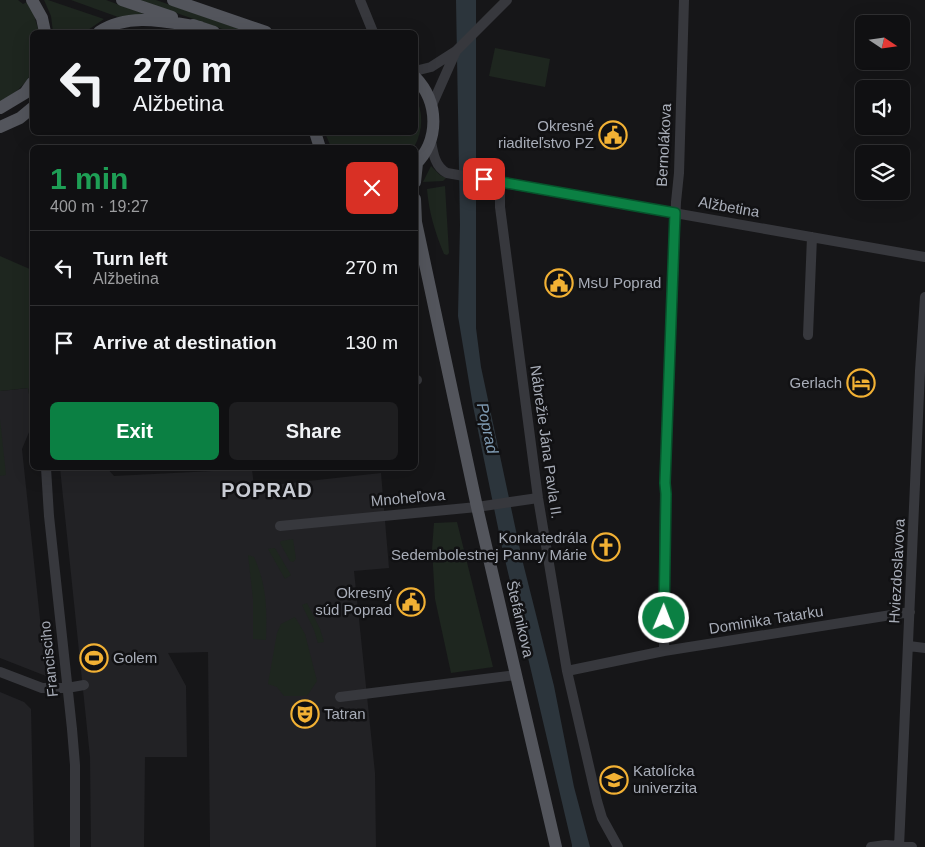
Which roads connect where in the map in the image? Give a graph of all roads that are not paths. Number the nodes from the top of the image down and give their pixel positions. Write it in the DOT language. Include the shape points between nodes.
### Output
graph roads {
  1 [pos="32,0"];
  2 [pos="122,0"];
  3 [pos="173,0"];
  4 [pos="360,0"];
  5 [pos="507,0"];
  6 [pos="684,0"];
  7 [pos="365,14"];
  8 [pos="200,27"];
  9 [pos="45,30"];
  10 [pos="103,30"];
  11 [pos="208,30"];
  12 [pos="260,30"];
  13 [pos="367,30"];
  14 [pos="372,30"];
  15 [pos="456,51"];
  16 [pos="418,70"];
  17 [pos="418,81"];
  18 [pos="30,86"];
  19 [pos="432,105"];
  20 [pos="0,108"];
  21 [pos="30,110"];
  22 [pos="0,127"];
  23 [pos="431,141"];
  24 [pos="418,161"];
  25 [pos="500,182"];
  26 [pos="675,213"];
  27 [pos="418,235"];
  28 [pos="812,237"];
  29 [pos="925,257"];
  30 [pos="925,297"];
  31 [pos="808,335"];
  32 [pos="924,342"];
  33 [pos="46,470"];
  34 [pos="538,498"];
  35 [pos="483,506"];
  36 [pos="280,526"];
  37 [pos="910,612"];
  38 [pos="909,646"];
  39 [pos="925,648"];
  40 [pos="664,651"];
  41 [pos="567,671"];
  42 [pos="0,672"];
  43 [pos="516,675"];
  44 [pos="84,685"];
  45 [pos="67,688"];
  46 [pos="340,697"];
  47 [pos="899,846"];
  48 [pos="75,847"];
  49 [pos="556,847"];
  50 [pos="618,847"];
  51 [pos="871,847"];
  52 [pos="912,847"];
  1 -- 9 [label="main road"];
  2 -- 8 [label="main road"];
  3 -- 12 [label="main road"];
  4 -- 7 [label="street"];
  5 -- 15 [label="street"];
  6 -- 26 [label="street, Bernolákova"];
  7 -- 13 [label="street"];
  7 -- 14 [label="street"];
  8 -- 10 [label="main road" via="134,20 116,23"];
  8 -- 11 [label="main road"];
  15 -- 16 [label="street" via="431,68"];
  15 -- 19 [label="street"];
  17 -- 19 [label="main road"];
  18 -- 20 [label="main road" via="25,93"];
  19 -- 23 [label="main road"];
  21 -- 22 [label="main road"];
  23 -- 24 [label="main road"];
  23 -- 25 [label="street, Alžbetina" via="441,170"];
  25 -- 26 [label="street, Alžbetina"];
  25 -- 34 [label="street, Nábrežie Jána Pavla II." via="500,207"];
  26 -- 28 [label="street, Alžbetina"];
  26 -- 40 [label="street, Bernolákova" via="665,483"];
  27 -- 35 [label="main road, Štefánikova"];
  28 -- 29 [label="street, Alžbetina"];
  28 -- 31 [label="street"];
  30 -- 32 [label="street, Hviezdoslavova"];
  32 -- 37 [label="street, Hviezdoslavova"];
  33 -- 45 [label="street, Francisciho"];
  34 -- 35 [label="street, Mnoheľova"];
  34 -- 41 [label="street, Nábrežie Jána Pavla II."];
  35 -- 36 [label="street, Mnoheľova"];
  35 -- 43 [label="main road, Štefánikova"];
  37 -- 38 [label="street, Hviezdoslavova"];
  37 -- 40 [label="street, Dominika Tatarku"];
  38 -- 39 [label="street"];
  38 -- 47 [label="street, Hviezdoslavova"];
  40 -- 41 [label="street, Dominika Tatarku"];
  41 -- 50 [label="street, Nábrežie Jána Pavla II." via="602,818"];
  42 -- 45 [label="street" via="42,688"];
  43 -- 46 [label="street"];
  43 -- 49 [label="main road, Štefánikova"];
  44 -- 45 [label="street"];
  45 -- 48 [label="street, Francisciho" via="75,765"];
  47 -- 51 [label="street"];
  47 -- 52 [label="street"];
}
